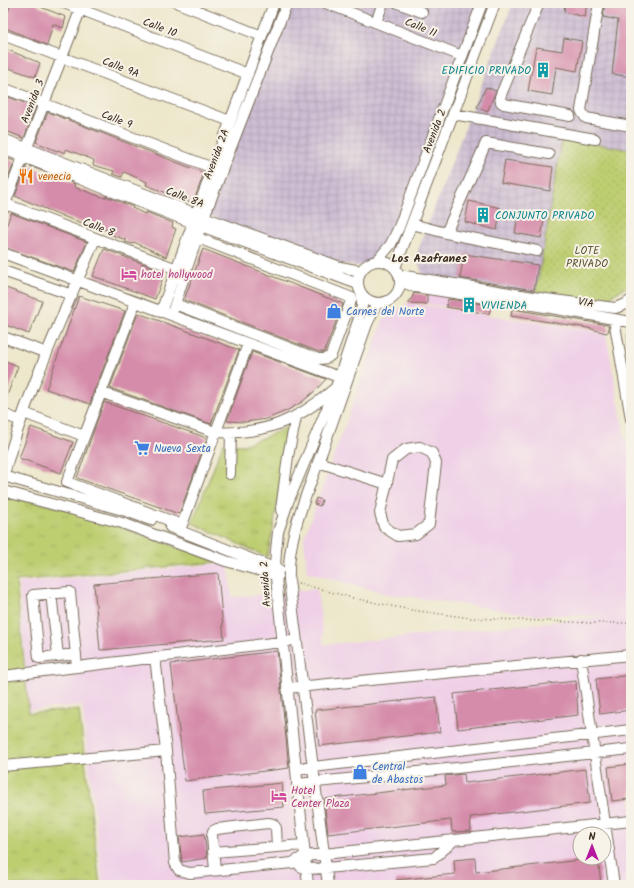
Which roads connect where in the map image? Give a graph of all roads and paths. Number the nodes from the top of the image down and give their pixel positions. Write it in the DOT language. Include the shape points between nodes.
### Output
graph roads {
  1 [pos="64,3"];
  2 [pos="178,3"];
  3 [pos="274,3"];
  4 [pos="287,3"];
  5 [pos="326,3"];
  6 [pos="383,3"];
  7 [pos="398,3"];
  8 [pos="482,3"];
  9 [pos="495,3"];
  10 [pos="539,3"];
  11 [pos="599,3"];
  12 [pos="81,6"];
  13 [pos="422,12"];
  14 [pos="376,22"];
  15 [pos="3,35"];
  16 [pos="262,36"];
  17 [pos="462,56"];
  18 [pos="62,57"];
  19 [pos="248,74"];
  20 [pos="3,88"];
  21 [pos="44,104"];
  22 [pos="453,114"];
  23 [pos="570,116"];
  24 [pos="230,121"];
  25 [pos="631,126"];
  26 [pos="3,139"];
  27 [pos="595,139"];
  28 [pos="3,149"];
  29 [pos="25,152"];
  30 [pos="549,154"];
  31 [pos="218,170"];
  32 [pos="4,205"];
  33 [pos="199,220"];
  34 [pos="412,224"];
  35 [pos="446,233"];
  36 [pos="198,238"];
  37 [pos="95,239"];
  38 [pos="537,251"];
  39 [pos="3,253"];
  40 [pos="377,261"];
  41 [pos="3,271"];
  42 [pos="181,271"];
  43 [pos="361,271"];
  44 [pos="398,275"];
  45 [pos="78,281"];
  46 [pos="360,289"];
  47 [pos="72,294"];
  48 [pos="352,298"];
  49 [pos="631,300"];
  50 [pos="135,302"];
  51 [pos="377,303"];
  52 [pos="545,303"];
  53 [pos="175,304"];
  54 [pos="166,314"];
  55 [pos="614,320"];
  56 [pos="631,322"];
  57 [pos="3,337"];
  58 [pos="248,344"];
  59 [pos="47,353"];
  60 [pos="337,382"];
  61 [pos="100,392"];
  62 [pos="3,414"];
  63 [pos="23,417"];
  64 [pos="296,417"];
  65 [pos="631,419"];
  66 [pos="215,432"];
  67 [pos="231,433"];
  68 [pos="84,436"];
  69 [pos="318,462"];
  70 [pos="230,474"];
  71 [pos="3,476"];
  72 [pos="387,484"];
  73 [pos="3,491"];
  74 [pos="278,532"];
  75 [pos="275,572"];
  76 [pos="289,577"];
  77 [pos="51,593"];
  78 [pos="631,623"];
  79 [pos="297,640"];
  80 [pos="282,642"];
  81 [pos="76,654"];
  82 [pos="631,654"];
  83 [pos="58,656"];
  84 [pos="155,657"];
  85 [pos="581,659"];
  86 [pos="77,667"];
  87 [pos="3,676"];
  88 [pos="303,687"];
  89 [pos="287,688"];
  90 [pos="631,730"];
  91 [pos="593,734"];
  92 [pos="631,749"];
  93 [pos="454,750"];
  94 [pos="166,751"];
  95 [pos="595,752"];
  96 [pos="345,763"];
  97 [pos="3,766"];
  98 [pos="313,767"];
  99 [pos="457,768"];
  100 [pos="296,769"];
  101 [pos="347,779"];
  102 [pos="315,782"];
  103 [pos="297,784"];
  104 [pos="631,821"];
  105 [pos="605,824"];
  106 [pos="453,841"];
  107 [pos="303,845"];
  108 [pos="277,846"];
  109 [pos="354,851"];
  110 [pos="213,852"];
  111 [pos="324,854"];
  112 [pos="304,856"];
  113 [pos="292,862"];
  114 [pos="356,866"];
  115 [pos="326,868"];
  116 [pos="306,869"];
  117 [pos="215,870"];
  118 [pos="308,885"];
  119 [pos="328,885"];
  120 [pos="614,885"];
  1 -- 12 [label="street, Calle 10"];
  2 -- 16 [label="street"];
  3 -- 16 [label="street, Avenida 2A"];
  4 -- 31 [label="street, Avenida 2A"];
  5 -- 14 [label="street, Calle 11"];
  6 -- 14 [label="street"];
  7 -- 13 [label="street"];
  8 -- 17 [label="street, Avenida 2"];
  9 -- 22 [label="street, Avenida 2"];
  10 -- 23 [label="street" via="500,97 501,102"];
  11 -- 25 [label="street" via="582,114 586,118"];
  12 -- 18 [label="street, Avenida 3"];
  12 -- 19 [label="street, Calle 10"];
  14 -- 17 [label="street, Calle 11"];
  15 -- 18 [label="street, Calle 9A"];
  16 -- 19 [label="street, Avenida 2A"];
  17 -- 40 [label="street, Avenida 2" via="399,227 391,244"];
  18 -- 21 [label="street, Avenida 3"];
  18 -- 24 [label="street, Calle 9A"];
  19 -- 24 [label="street, Avenida 2A"];
  20 -- 21 [label="street, Calle 9"];
  21 -- 29 [label="street, Avenida 3"];
  21 -- 31 [label="street, Calle 9"];
  22 -- 27 [label="street"];
  22 -- 34 [label="street, Avenida 2"];
  24 -- 31 [label="street, Avenida 2A"];
  26 -- 29 [label="street, Calle 8A"];
  28 -- 29 [label="street, Calle 8A"];
  29 -- 32 [label="street, Avenida 3"];
  29 -- 33 [label="street, Calle 8A"];
  30 -- 35 [label="street" via="486,143"];
  31 -- 33 [label="street, Avenida 2A"];
  32 -- 37 [label="street, Calle 8"];
  33 -- 36 [label="street, Avenida 2A"];
  33 -- 42 [label="street, Avenida 2A"];
  33 -- 43 [label="street, Calle 8A" via="340,267"];
  33 -- 46 [label="street, Calle 8A"];
  34 -- 35 [label="street"];
  34 -- 44 [label="street, Avenida 2"];
  35 -- 38 [label="street"];
  36 -- 42 [label="street, Avenida 2A"];
  36 -- 48 [label="street"];
  37 -- 42 [label="street, Calle 8"];
  37 -- 45 [label="street"];
  39 -- 45 [label="street"];
  40 -- 43 [label="street"];
  40 -- 44 [label="street" via="390,264"];
  41 -- 47 [label="street"];
  42 -- 53 [label="street, Avenida 2A"];
  42 -- 54 [label="street, Avenida 2A"];
  43 -- 46 [label="street"];
  44 -- 51 [label="street" via="400,288 396,295 384,303"];
  44 -- 52 [label="street" via="415,287"];
  45 -- 47 [label="street"];
  45 -- 50 [label="street"];
  46 -- 48 [label="street"];
  46 -- 51 [label="street" via="366,299"];
  46 -- 60 [label="street, Avenida 2" via="362,306"];
  47 -- 59 [label="street"];
  48 -- 53 [label="street" via="331,355 323,359"];
  49 -- 52 [label="street" via="614,308"];
  50 -- 54 [label="street"];
  50 -- 61 [label="street"];
  51 -- 69 [label="street" via="367,324"];
  52 -- 55 [label="street, VIA"];
  53 -- 54 [label="street, Avenida 2A"];
  54 -- 58 [label="street"];
  55 -- 56 [label="street, VIA"];
  55 -- 65 [label="street"];
  57 -- 59 [label="street"];
  58 -- 60 [label="street"];
  58 -- 66 [label="street"];
  59 -- 63 [label="street"];
  60 -- 64 [label="street" via="320,401"];
  60 -- 74 [label="street, Avenida 2"];
  61 -- 66 [label="street"];
  61 -- 68 [label="street"];
  62 -- 63 [label="street"];
  63 -- 68 [label="street"];
  63 -- 71 [label="street"];
  64 -- 67 [label="street" via="254,431"];
  64 -- 74 [label="street"];
  66 -- 67 [label="street"];
  66 -- 68 [label="street" via="182,525 67,482"];
  67 -- 70 [label="street"];
  69 -- 72 [label="street"];
  69 -- 76 [label="street" via="294,532"];
  71 -- 75 [label="street" via="126,511"];
  72 -- 72 [label="street" via="380,513 384,527 398,536 416,534 428,524 436,463 432,454 420,448 406,449 392,460"];
  73 -- 75 [label="street" via="122,523 226,561"];
  74 -- 75 [label="street, Avenida 2"];
  75 -- 76 [label="street"];
  75 -- 80 [label="street, Avenida 2"];
  76 -- 78 [label="path" via="353,598 411,610 471,618"];
  76 -- 79 [label="street"];
  77 -- 81 [label="street" via="70,592"];
  77 -- 83 [label="street"];
  77 -- 83 [label="street" via="33,595 39,658"];
  79 -- 80 [label="street"];
  79 -- 88 [label="street"];
  80 -- 84 [label="street"];
  80 -- 89 [label="street, Avenida 2"];
  81 -- 83 [label="street"];
  81 -- 86 [label="street"];
  82 -- 85 [label="street"];
  84 -- 86 [label="street"];
  84 -- 94 [label="street"];
  85 -- 88 [label="street"];
  85 -- 91 [label="street"];
  86 -- 87 [label="street"];
  88 -- 89 [label="street"];
  88 -- 98 [label="street"];
  89 -- 100 [label="street, Avenida 2"];
  90 -- 91 [label="street"];
  91 -- 93 [label="street"];
  91 -- 95 [label="street"];
  92 -- 95 [label="street"];
  93 -- 96 [label="street"];
  93 -- 99 [label="street"];
  94 -- 97 [label="street"];
  94 -- 117 [label="street" via="175,862 179,870 190,874"];
  95 -- 99 [label="street"];
  95 -- 105 [label="street"];
  96 -- 98 [label="street"];
  96 -- 101 [label="street"];
  98 -- 100 [label="street"];
  98 -- 102 [label="street"];
  99 -- 101 [label="street"];
  100 -- 103 [label="street, Avenida 2"];
  101 -- 102 [label="street"];
  102 -- 103 [label="street"];
  102 -- 111 [label="street"];
  103 -- 107 [label="street, Avenida 2"];
  104 -- 105 [label="street"];
  105 -- 106 [label="street"];
  105 -- 120 [label="street"];
  106 -- 109 [label="street"];
  106 -- 114 [label="street" via="434,858"];
  107 -- 108 [label="street"];
  107 -- 112 [label="street, Avenida 2"];
  108 -- 110 [label="street"];
  108 -- 110 [label="street" via="276,828 268,823 213,831"];
  109 -- 111 [label="street"];
  109 -- 114 [label="street"];
  110 -- 117 [label="street"];
  111 -- 112 [label="street"];
  111 -- 115 [label="street"];
  112 -- 113 [label="street"];
  112 -- 116 [label="street, Avenida 2"];
  113 -- 116 [label="street"];
  113 -- 117 [label="street"];
  114 -- 115 [label="street"];
  115 -- 116 [label="street"];
  115 -- 119 [label="street"];
  116 -- 118 [label="street, Avenida 2"];
}
